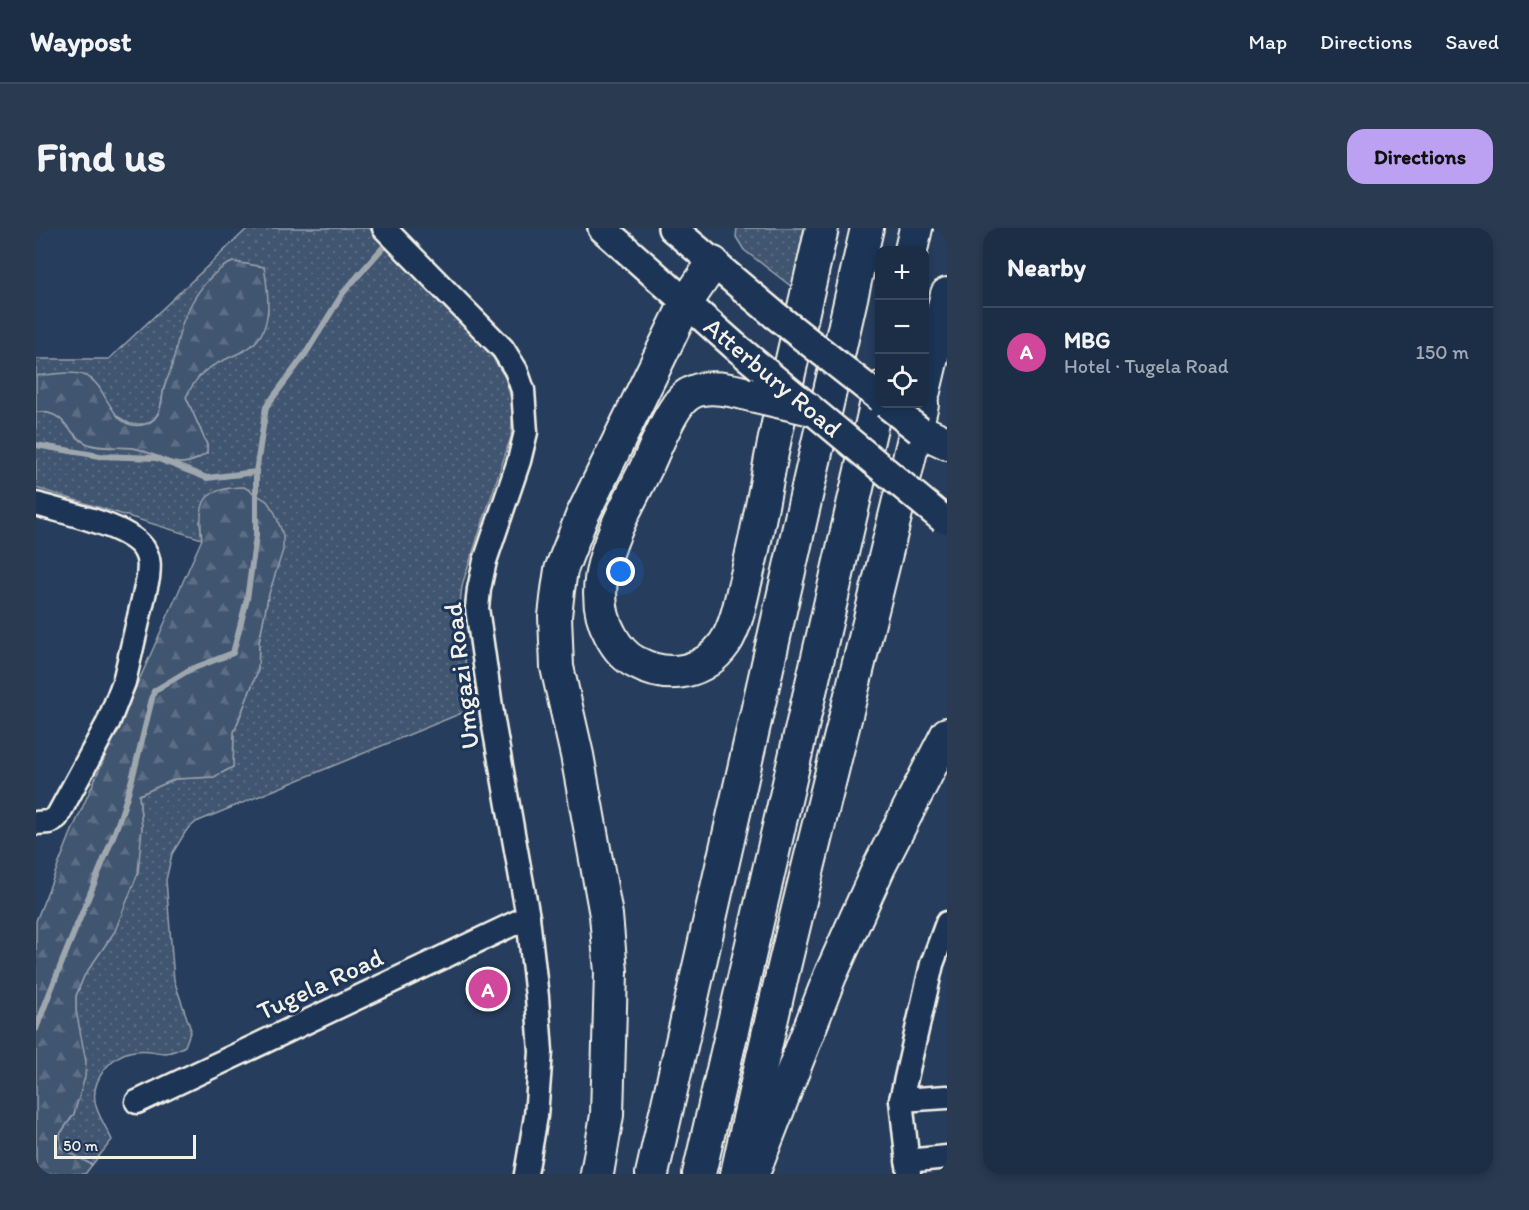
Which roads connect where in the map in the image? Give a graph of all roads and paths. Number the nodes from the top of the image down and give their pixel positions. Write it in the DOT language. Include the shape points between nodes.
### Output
graph roads {
  1 [pos="384,228"];
  2 [pos="602,228"];
  3 [pos="672,228"];
  4 [pos="822,228"];
  5 [pos="849,228"];
  6 [pos="867,228"];
  7 [pos="916,228"];
  8 [pos="912,246"];
  9 [pos="713,263"];
  10 [pos="947,294"];
  11 [pos="686,303"];
  12 [pos="847,312"];
  13 [pos="929,370"];
  14 [pos="875,395"];
  15 [pos="875,405"];
  16 [pos="807,408"];
  17 [pos="896,408"];
  18 [pos="920,417"];
  19 [pos="947,443"];
  20 [pos="947,453"];
  21 [pos="36,504"];
  22 [pos="945,521"];
  23 [pos="947,734"];
  24 [pos="36,824"];
  25 [pos="528,917"];
  26 [pos="947,923"];
  27 [pos="947,1097"];
  28 [pos="901,1100"];
  29 [pos="137,1102"];
  30 [pos="947,1157"];
  31 [pos="908,1168"];
  32 [pos="526,1174"];
  33 [pos="597,1174"];
  34 [pos="652,1174"];
  35 [pos="699,1174"];
  36 [pos="737,1174"];
  37 [pos="753,1174"];
  1 -- 25 [label="street, Umgazi Road" via="503,349 523,390 526,432 485,561 477,608"];
  2 -- 11 [label="main road, Atterbury Road"];
  3 -- 9 [label="main road, Atterbury Road"];
  4 -- 16 [label="highway, bridge" via="773,447 752,554 727,641 703,665 684,671 652,669 626,656 615,644 601,609 599,584 603,563 680,402 688,394 708,389 737,391 751,395"];
  5 -- 12 [label="highway"];
  6 -- 12 [label="highway"];
  7 -- 8 [label="highway"];
  9 -- 11 [label="highway"];
  9 -- 14 [label="main road, Atterbury Road, bridge"];
  10 -- 13 [label="highway"];
  11 -- 16 [label="main road, Atterbury Road, bridge"];
  11 -- 33 [label="highway" via="582,516 561,570 555,616 557,667 603,897 611,972 607,1114"];
  12 -- 34 [label="highway"];
  15 -- 35 [label="highway"];
  16 -- 22 [label="main road, Atterbury Road, bridge"];
  17 -- 18 [label="main road, bridge"];
  18 -- 19 [label="highway"];
  18 -- 20 [label="main road"];
  18 -- 36 [label="highway" via="768,1029"];
  21 -- 24 [label="street" via="112,527 134,538 145,549 149,562 124,682 108,723 57,817"];
  23 -- 37 [label="highway" via="879,867 830,976"];
  25 -- 29 [label="street, Tugela Road"];
  25 -- 32 [label="street, Umgazi Road" via="541,1052"];
  26 -- 28 [label="street" via="932,964"];
  27 -- 28 [label="street"];
  28 -- 31 [label="street"];
  30 -- 31 [label="street"];
}
